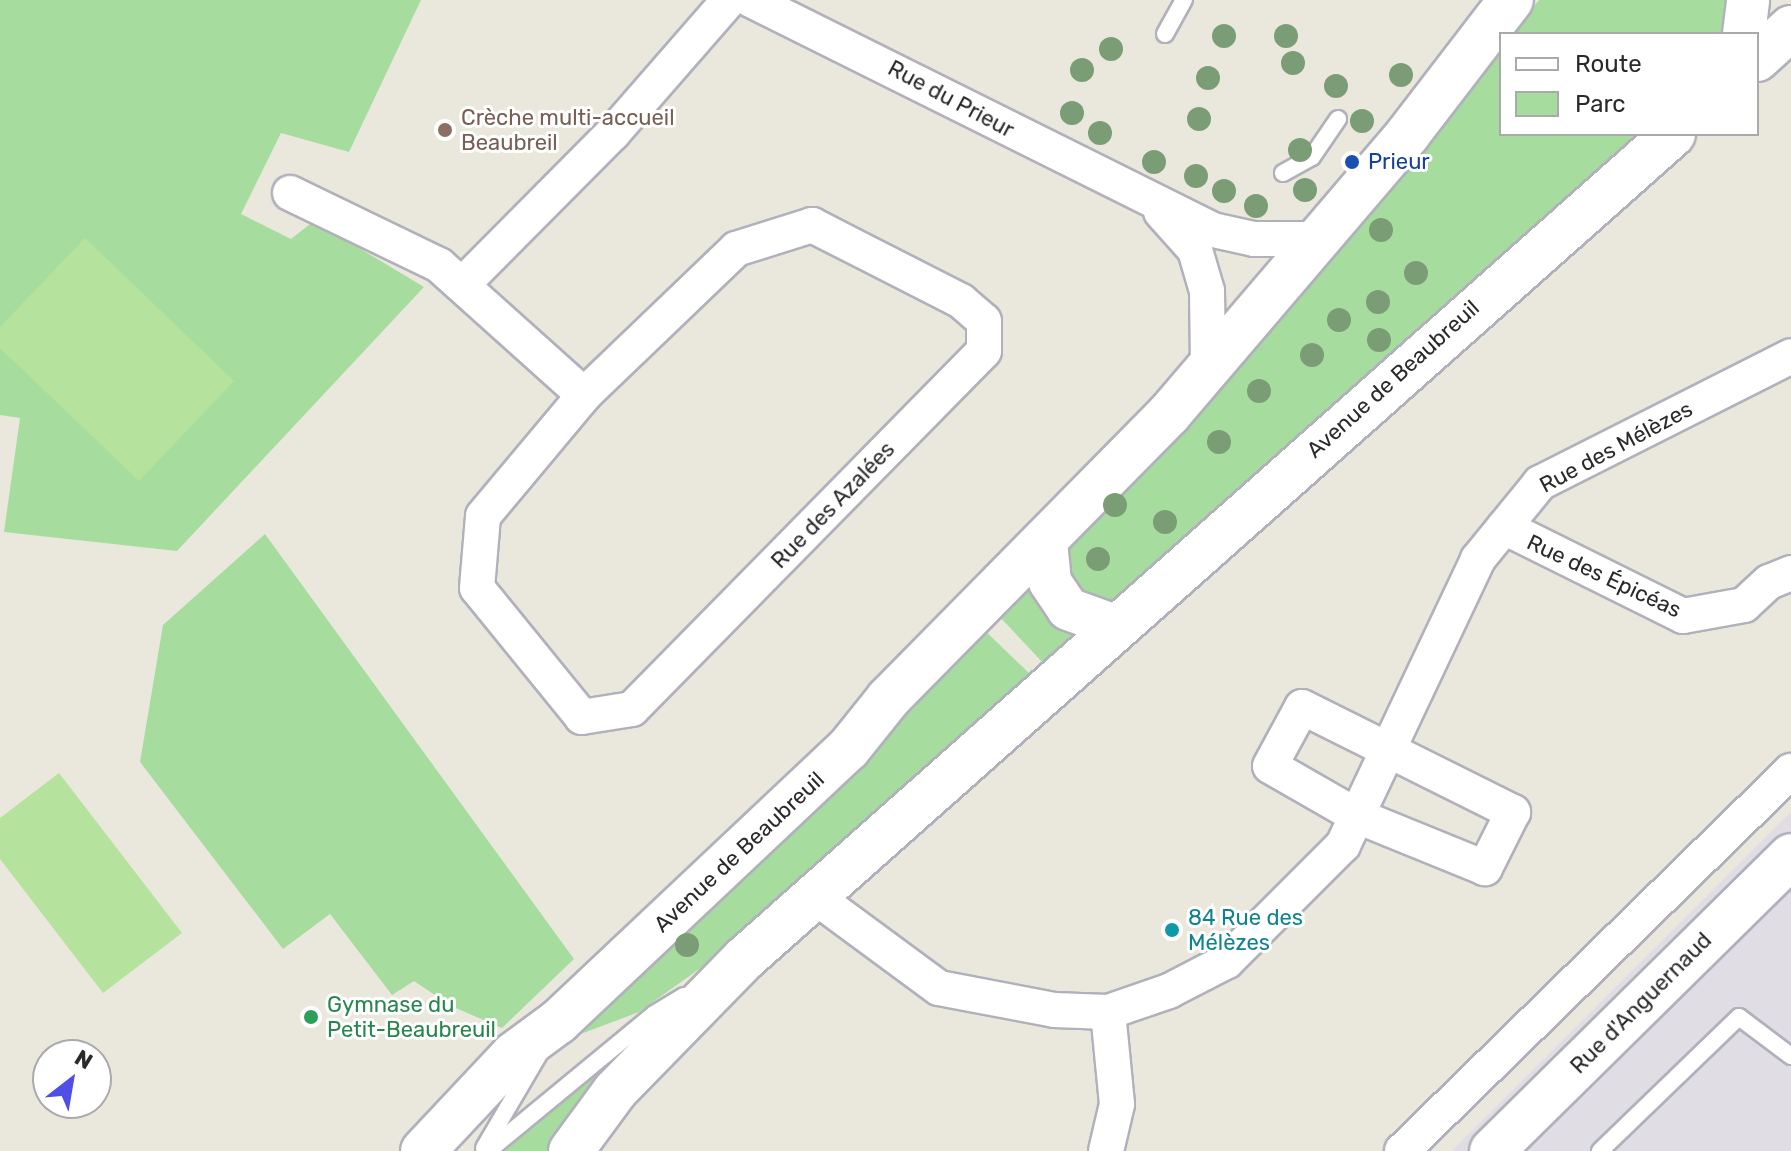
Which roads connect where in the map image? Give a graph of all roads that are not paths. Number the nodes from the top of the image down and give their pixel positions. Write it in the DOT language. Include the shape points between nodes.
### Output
graph roads {
  1 [pos="729,0"];
  2 [pos="751,0"];
  3 [pos="1184,0"];
  4 [pos="1511,0"];
  5 [pos="1748,0"];
  6 [pos="1791,28"];
  7 [pos="1744,32"];
  8 [pos="1165,34"];
  9 [pos="1759,57"];
  10 [pos="1338,119"];
  11 [pos="1671,136"];
  12 [pos="1283,173"];
  13 [pos="290,193"];
  14 [pos="1150,200"];
  15 [pos="1316,239"];
  16 [pos="463,284"];
  17 [pos="1791,356"];
  18 [pos="1208,367"];
  19 [pos="584,395"];
  20 [pos="1504,527"];
  21 [pos="1046,542"];
  22 [pos="1791,573"];
  23 [pos="1115,626"];
  24 [pos="1389,747"];
  25 [pos="1791,771"];
  26 [pos="1357,816"];
  27 [pos="1791,856"];
  28 [pos="814,896"];
  29 [pos="745,958"];
  30 [pos="1108,1012"];
  31 [pos="558,1022"];
  32 [pos="1791,1056"];
  33 [pos="423,1151"];
  34 [pos="485,1151"];
  35 [pos="571,1151"];
  36 [pos="1106,1151"];
  37 [pos="1402,1151"];
  38 [pos="1492,1151"];
  39 [pos="1600,1151"];
  1 -- 16 [label="street" via="613,133"];
  2 -- 14 [label="street, Rue du Prieur"];
  3 -- 8 [label="lane"];
  4 -- 15 [label="main road, Avenue de Beaubreuil" via="1408,134"];
  5 -- 7 [label="street"];
  6 -- 9 [label="main road"];
  10 -- 12 [label="lane" via="1312,157"];
  11 -- 23 [label="main road, Avenue de Beaubreuil"];
  13 -- 16 [label="street" via="439,265"];
  14 -- 15 [label="street, Rue du Prieur" via="1213,230 1254,239"];
  14 -- 18 [label="street, Rue du Prieur" via="1195,250 1207,291"];
  15 -- 18 [label="main road, Avenue de Beaubreuil"];
  16 -- 19 [label="street"];
  17 -- 20 [label="street, Rue des Mélèzes" via="1540,483"];
  18 -- 21 [label="main road, Avenue de Beaubreuil"];
  19 -- 19 [label="street, Rue des Azalées" via="483,516 477,588 582,717 632,709 984,351 984,321 961,301 812,225 736,249"];
  20 -- 22 [label="street, Rue des Épicéas" via="1683,616 1744,605 1769,582"];
  20 -- 24 [label="street, Rue des Mélèzes" via="1478,559"];
  21 -- 23 [label="street" via="1050,582 1068,609"];
  21 -- 31 [label="main road, Avenue de Beaubreuil" via="888,699 848,749"];
  23 -- 28 [label="main road, Avenue de Beaubreuil"];
  24 -- 26 [label="street, Rue des Mélèzes"];
  24 -- 26 [label="street" via="1302,707 1270,766"];
  24 -- 26 [label="street" via="1513,812 1485,868"];
  25 -- 37 [label="street"];
  26 -- 30 [label="street, Rue des Mélèzes" via="1343,845 1265,929 1227,961 1169,991"];
  27 -- 38 [label="main road, Rue d'Anguernaud"];
  28 -- 29 [label="main road, Avenue de Beaubreuil"];
  28 -- 30 [label="street, Rue des Mélèzes" via="939,988 1054,1010"];
  29 -- 34 [label="lane, Avenue de Beaubreuil" via="654,1014"];
  29 -- 35 [label="main road, Avenue de Beaubreuil" via="615,1091"];
  30 -- 36 [label="street" via="1117,1104"];
  31 -- 33 [label="main road, Avenue de Beaubreuil" via="513,1055"];
  31 -- 34 [label="lane"];
  32 -- 39 [label="lane" via="1739,1017"];
}
